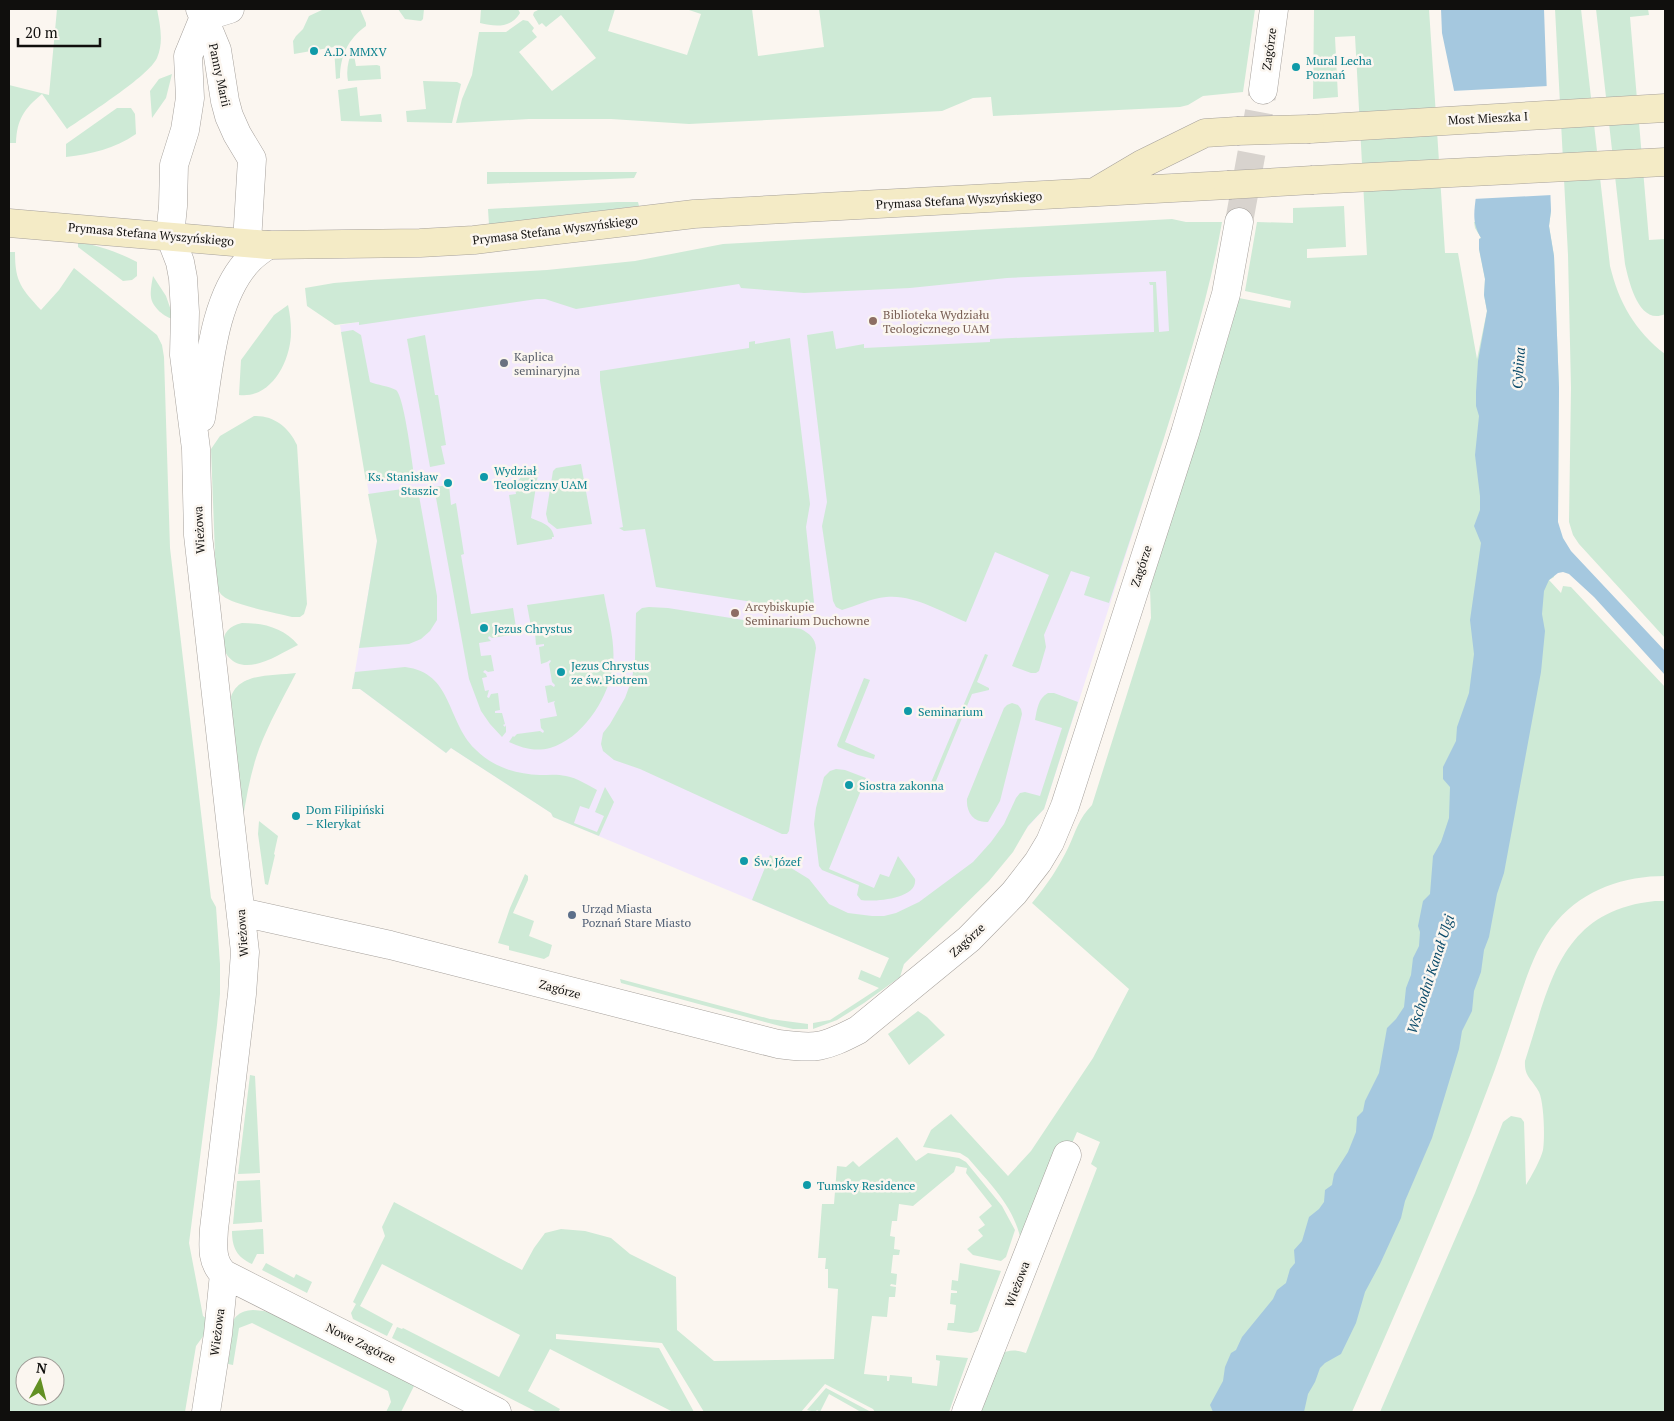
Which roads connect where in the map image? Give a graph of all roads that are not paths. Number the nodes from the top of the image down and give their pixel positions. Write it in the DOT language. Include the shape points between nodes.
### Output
graph roads {
  1 [pos="230,9"];
  2 [pos="1274,9"];
  3 [pos="202,13"];
  4 [pos="1263,90"];
  5 [pos="1665,108"];
  6 [pos="1310,128"];
  7 [pos="1665,162"];
  8 [pos="1095,192"];
  9 [pos="1239,222"];
  10 [pos="12,223"];
  11 [pos="170,236"];
  12 [pos="257,244"];
  13 [pos="196,449"];
  14 [pos="241,912"];
  15 [pos="1067,1154"];
  16 [pos="224,1274"];
  17 [pos="206,1412"];
  18 [pos="497,1412"];
  19 [pos="966,1412"];
  1 -- 3 [label="street"];
  2 -- 4 [label="street, Zagórze"];
  3 -- 11 [label="street, Panny Marii" via="188,56 190,98 185,130 174,165"];
  3 -- 12 [label="street, Panny Marii" via="217,50 229,116 252,159"];
  5 -- 6 [label="street, Most Mieszka I"];
  6 -- 8 [label="street, Prymasa Stefana Wyszyńskiego, bridge" via="1205,133"];
  7 -- 8 [label="street, Prymasa Stefana Wyszyńskiego, bridge"];
  8 -- 12 [label="street, Prymasa Stefana Wyszyńskiego" via="694,214 420,244"];
  9 -- 14 [label="street, Zagórze" via="1226,294 1185,433 1065,806 1050,842 1014,893 969,939 858,1030 816,1047 778,1044 390,945"];
  10 -- 11 [label="street, Prymasa Stefana Wyszyńskiego"];
  11 -- 12 [label="street, Prymasa Stefana Wyszyńskiego"];
  11 -- 13 [label="street, Wieżowa" via="183,278 184,354"];
  12 -- 13 [label="street, Wieżowa" via="226,296 216,328"];
  13 -- 14 [label="street, Wieżowa" via="198,535"];
  14 -- 16 [label="street, Wieżowa" via="245,952 242,994 214,1228 213,1253 218,1268"];
  15 -- 19 [label="street, Wieżowa"];
  16 -- 17 [label="street, Wieżowa"];
  16 -- 18 [label="street, Nowe Zagórze"];
}
